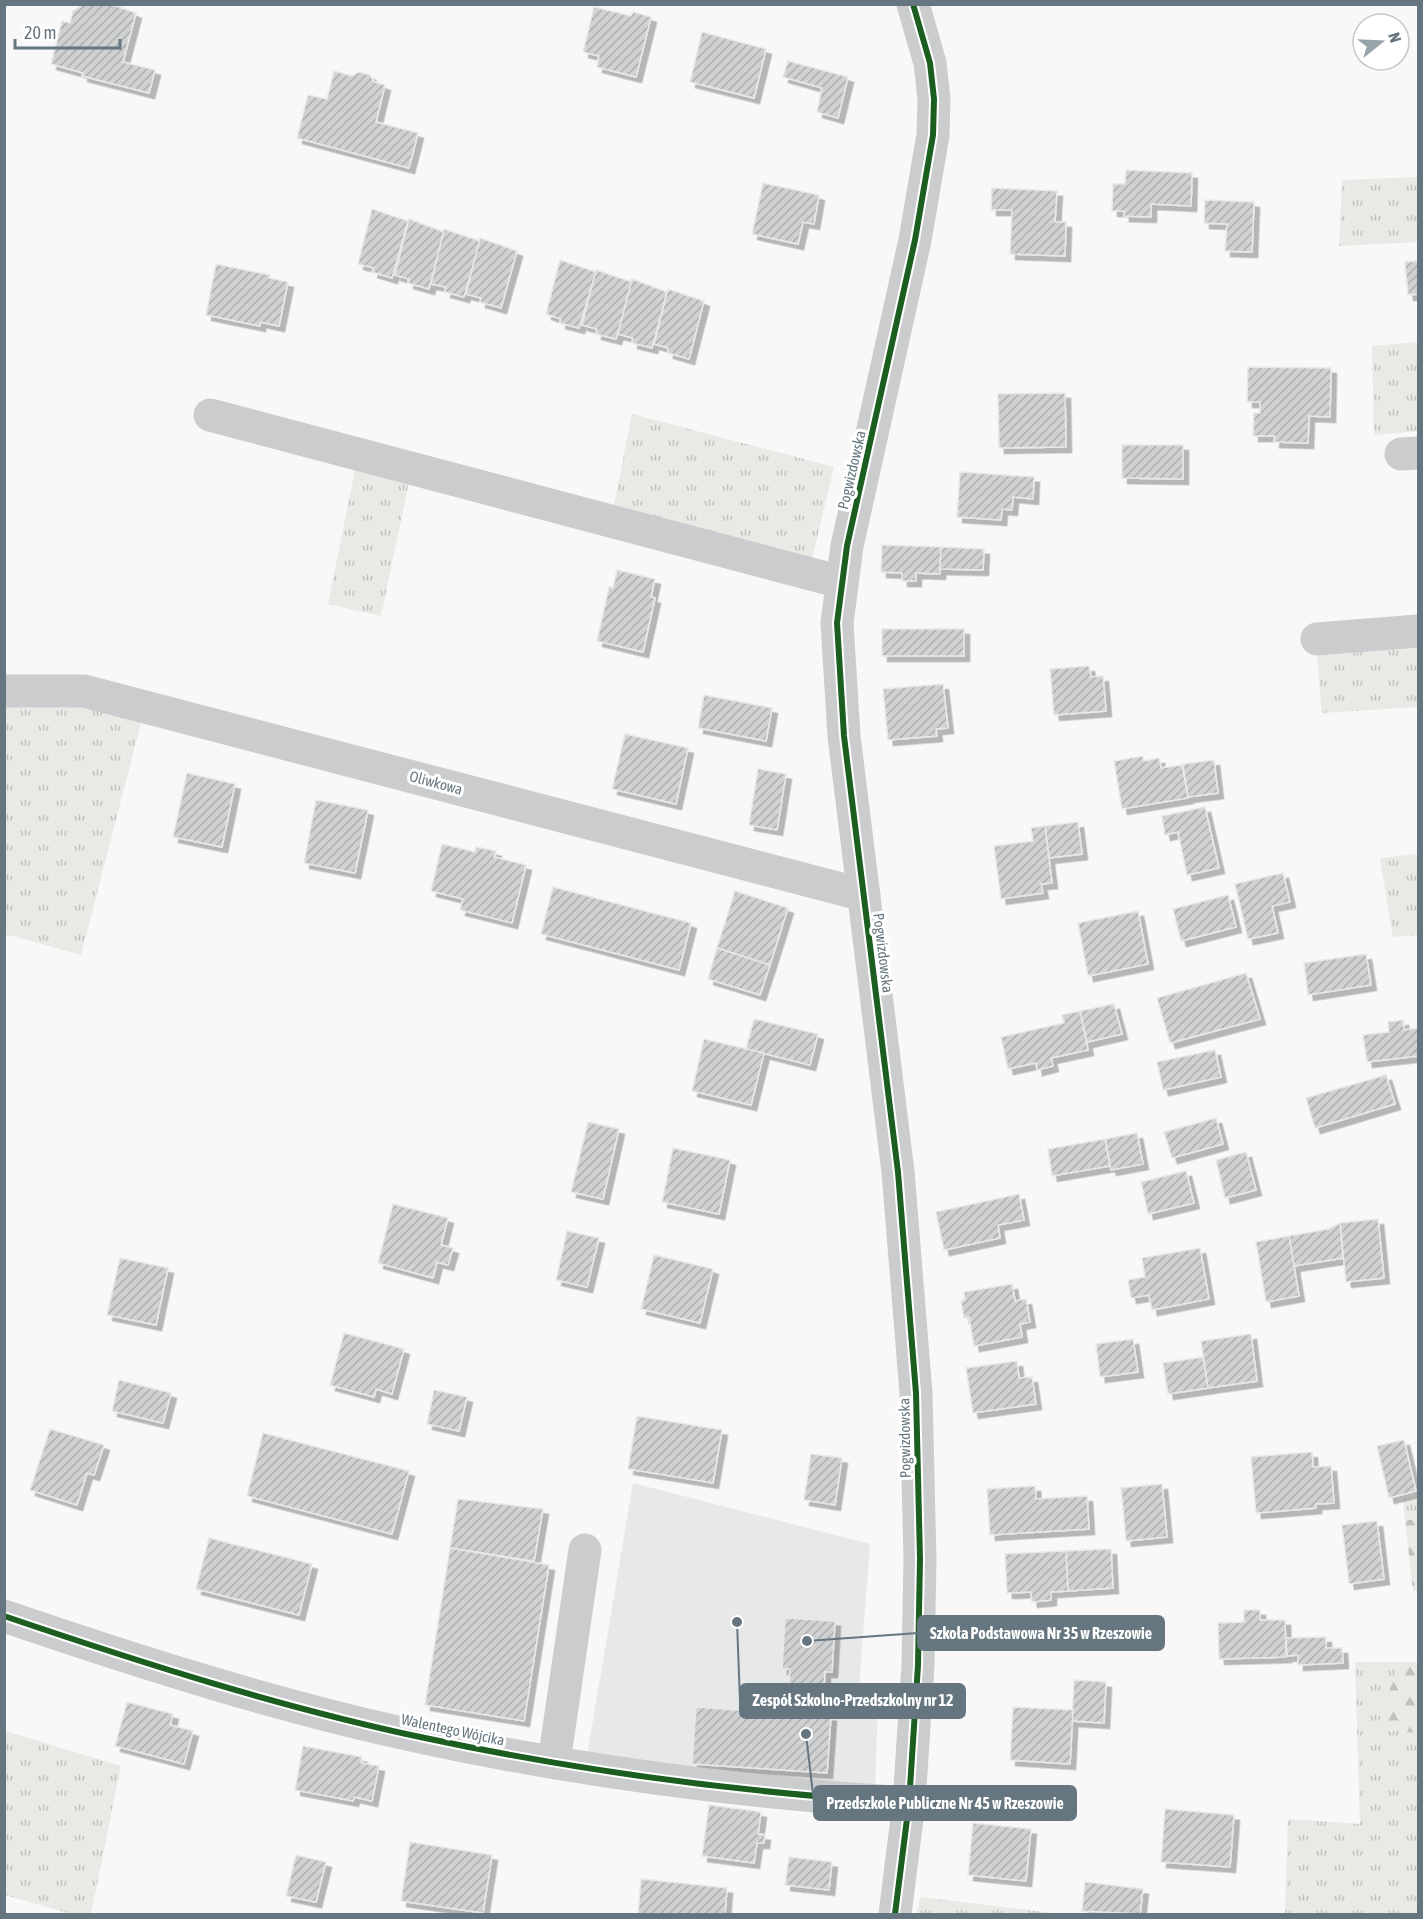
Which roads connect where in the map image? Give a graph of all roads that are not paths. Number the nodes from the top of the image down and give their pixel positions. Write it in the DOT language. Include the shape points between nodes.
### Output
graph roads {
  1 [pos="913,4"];
  2 [pos="210,415"];
  3 [pos="841,582"];
  4 [pos="1419,631"];
  5 [pos="1317,639"];
  6 [pos="4,691"];
  7 [pos="864,895"];
  8 [pos="585,1550"];
  9 [pos="4,1616"];
  10 [pos="554,1762"];
  11 [pos="909,1803"];
  12 [pos="895,1914"];
  1 -- 3 [label="street, Pogwizdowska" via="931,72 934,99 930,157"];
  2 -- 3 [label="street"];
  3 -- 7 [label="street, Pogwizdowska" via="838,670"];
  4 -- 5 [label="street"];
  6 -- 7 [label="street, Oliwkowa" via="84,691"];
  7 -- 11 [label="street, Pogwizdowska" via="898,1172 916,1393 920,1571"];
  8 -- 10 [label="street"];
  9 -- 10 [label="street, Walentego Wójcika" via="245,1692 422,1737"];
  10 -- 11 [label="street, Walentego Wójcika" via="765,1793"];
  11 -- 12 [label="street, Pogwizdowska"];
}
